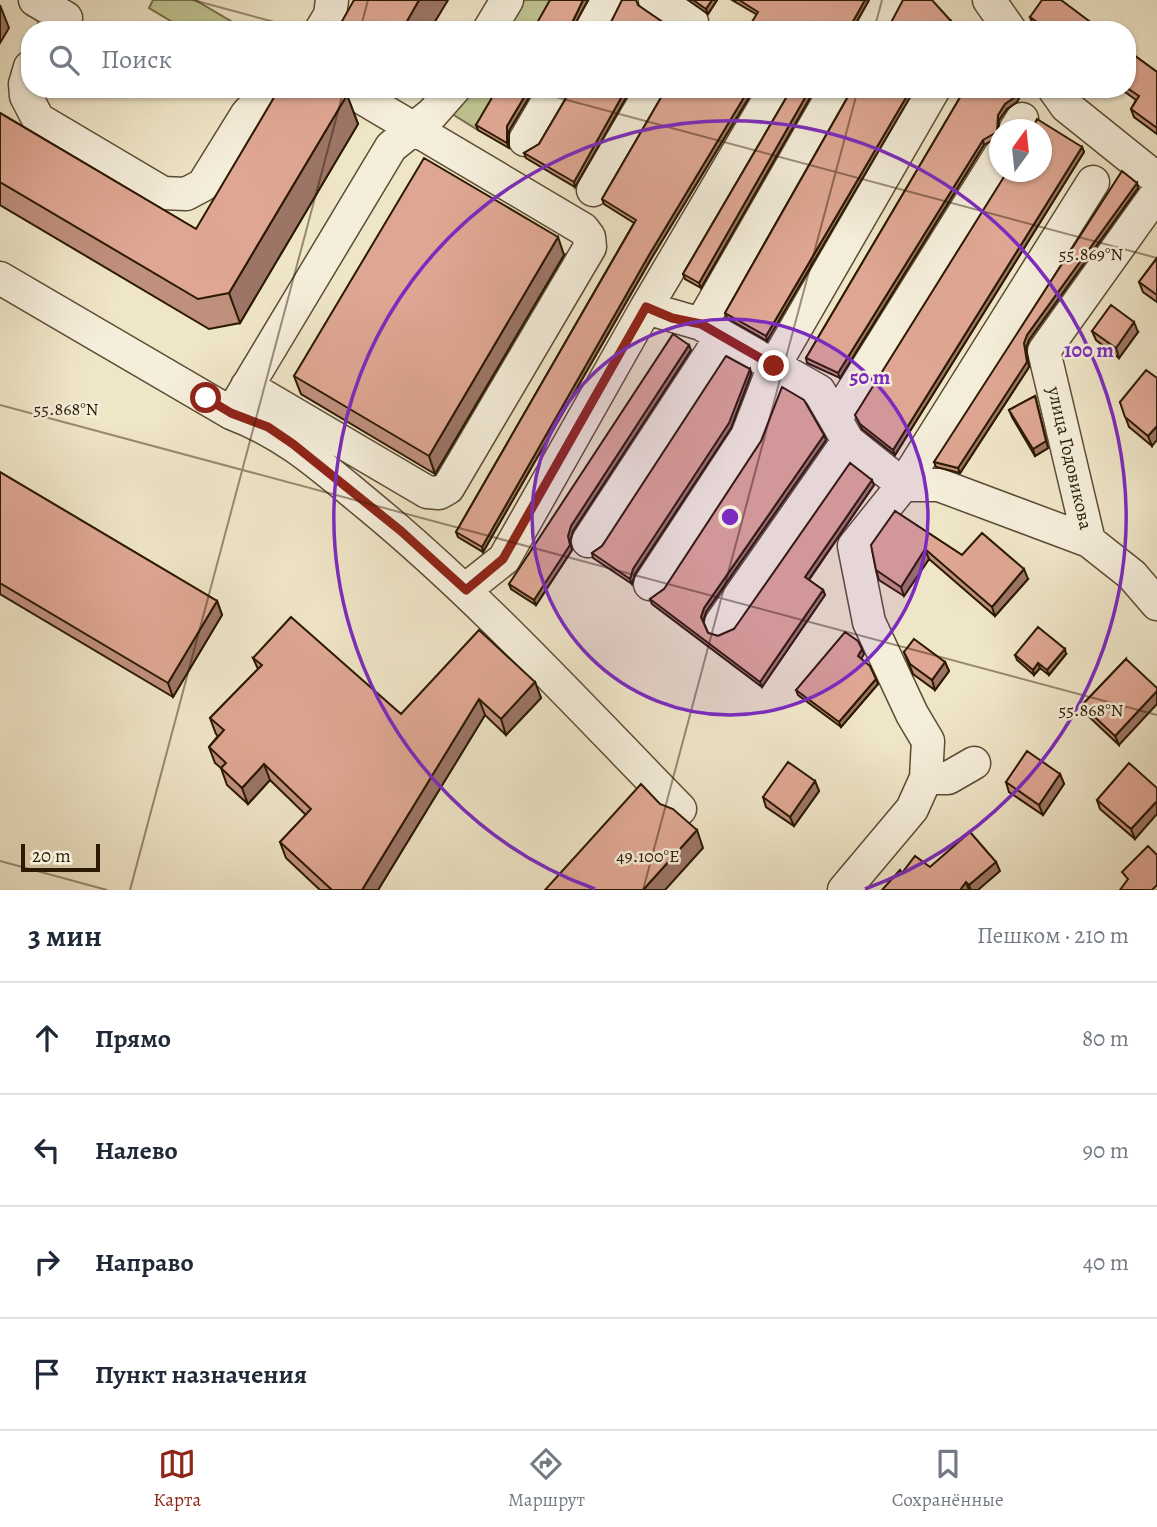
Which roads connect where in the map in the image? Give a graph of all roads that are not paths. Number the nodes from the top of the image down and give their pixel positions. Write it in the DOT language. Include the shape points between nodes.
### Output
graph roads {
  1 [pos="36,0"];
  2 [pos="332,0"];
  3 [pos="507,0"];
  4 [pos="608,0"];
  5 [pos="888,0"];
  6 [pos="989,0"];
  7 [pos="68,16"];
  8 [pos="326,21"];
  9 [pos="494,21"];
  10 [pos="596,21"];
  11 [pos="876,21"];
  12 [pos="1004,21"];
  13 [pos="27,98"];
  14 [pos="262,98"];
  15 [pos="362,98"];
  16 [pos="446,98"];
  17 [pos="550,98"];
  18 [pos="647,98"];
  19 [pos="770,98"];
  20 [pos="831,98"];
  21 [pos="929,98"];
  22 [pos="1060,98"];
  23 [pos="412,128"];
  24 [pos="525,140"];
  25 [pos="989,172"];
  26 [pos="1157,179"];
  27 [pos="1093,182"];
  28 [pos="593,190"];
  29 [pos="1157,193"];
  30 [pos="0,278"];
  31 [pos="646,307"];
  32 [pos="711,330"];
  33 [pos="774,366"];
  34 [pos="247,386"];
  35 [pos="231,413"];
  36 [pos="842,429"];
  37 [pos="903,485"];
  38 [pos="588,541"];
  39 [pos="1089,541"];
  40 [pos="650,584"];
  41 [pos="466,590"];
  42 [pos="1157,604"];
  43 [pos="721,622"];
  44 [pos="974,763"];
  45 [pos="926,778"];
  46 [pos="680,809"];
  47 [pos="844,890"];
  1 -- 7 [label="street"];
  2 -- 8 [label="street"];
  3 -- 9 [label="street"];
  4 -- 10 [label="street"];
  5 -- 11 [label="street"];
  6 -- 12 [label="street"];
  13 -- 14 [label="street" via="38,119 163,193 175,195 203,185"];
  15 -- 23 [label="street"];
  16 -- 23 [label="street"];
  17 -- 24 [label="street"];
  18 -- 28 [label="street"];
  19 -- 31 [label="street"];
  20 -- 32 [label="street"];
  21 -- 33 [label="street"];
  22 -- 26 [label="street"];
  23 -- 34 [label="street" via="383,159"];
  23 -- 34 [label="street" via="583,229 591,242 448,488 427,492"];
  25 -- 36 [label="street"];
  27 -- 37 [label="street"];
  29 -- 39 [label="street, улица Годовикова" via="1044,351"];
  30 -- 35 [label="street"];
  31 -- 32 [label="street"];
  31 -- 41 [label="street" via="503,559"];
  32 -- 33 [label="street"];
  32 -- 38 [label="street"];
  33 -- 36 [label="street" via="819,391"];
  33 -- 40 [label="street" via="747,436"];
  34 -- 35 [label="street"];
  35 -- 41 [label="street" via="268,427 293,444"];
  36 -- 37 [label="street"];
  36 -- 43 [label="street"];
  37 -- 39 [label="street" via="939,485"];
  37 -- 45 [label="street" via="855,546 869,622 928,741"];
  39 -- 42 [label="street, улица Годовикова" via="1132,575"];
  41 -- 46 [label="street"];
  44 -- 45 [label="street" via="947,778"];
  45 -- 47 [label="street" via="912,809"];
}
